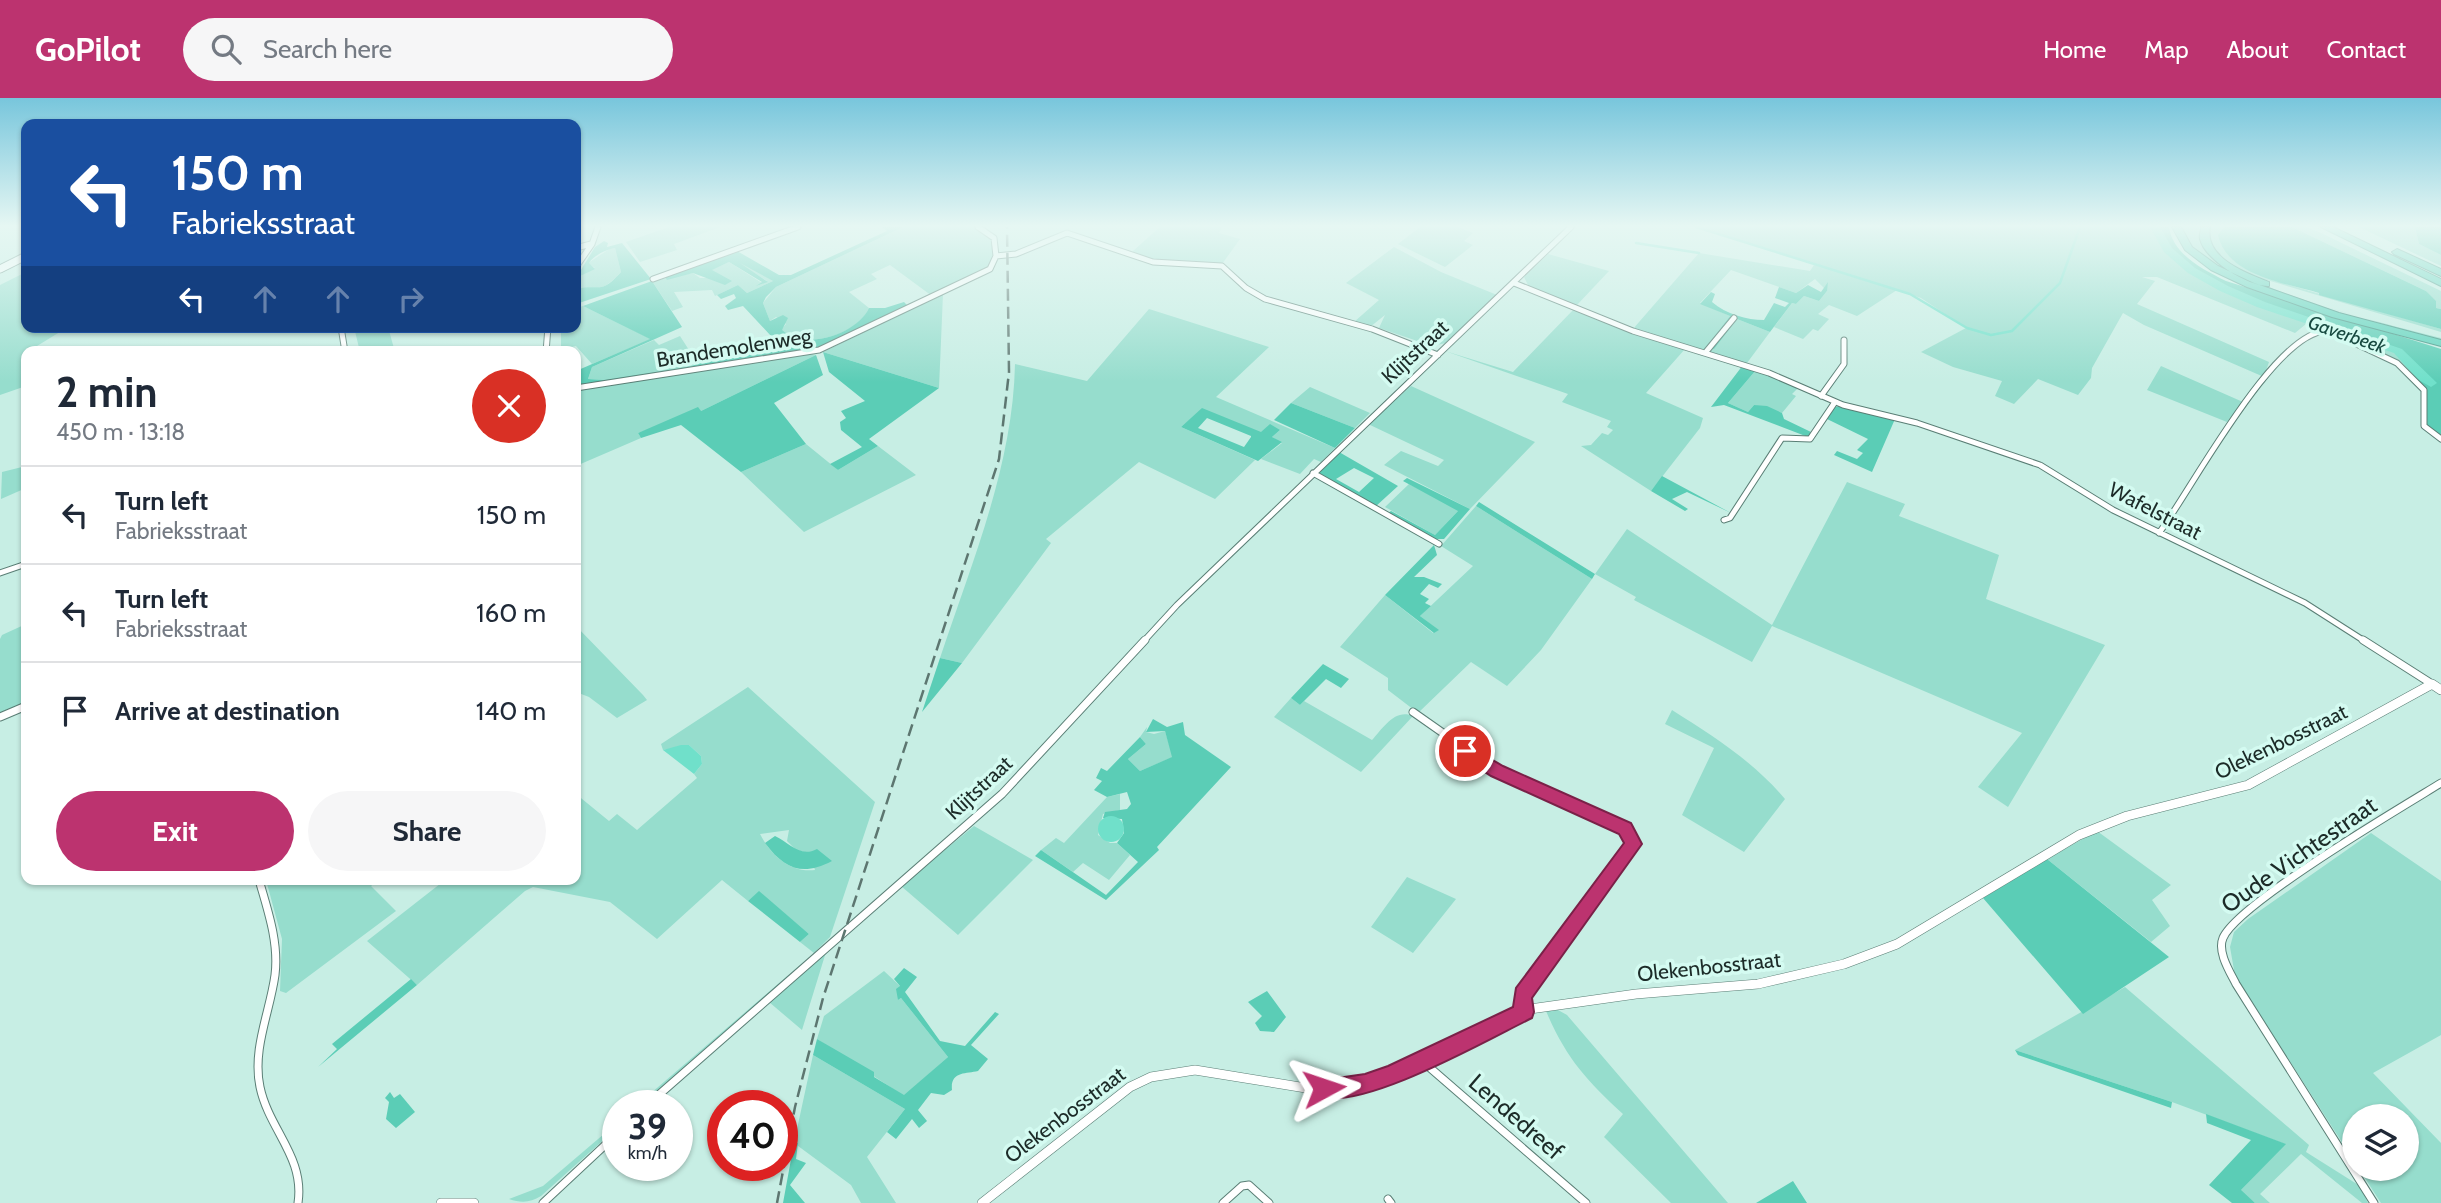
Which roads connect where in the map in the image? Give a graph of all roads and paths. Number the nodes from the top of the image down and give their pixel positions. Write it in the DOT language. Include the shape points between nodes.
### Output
graph roads {
  1 [pos="970,279"];
  2 [pos="1237,279"];
  3 [pos="1519,279"];
  4 [pos="2230,279"];
  5 [pos="2254,279"];
  6 [pos="1514,283"];
  7 [pos="1734,318"];
  8 [pos="2440,337"];
  9 [pos="1844,340"];
  10 [pos="1705,353"];
  11 [pos="1438,355"];
  12 [pos="581,387"];
  13 [pos="1821,396"];
  14 [pos="1835,402"];
  15 [pos="2441,439"];
  16 [pos="1313,473"];
  17 [pos="1724,520"];
  18 [pos="2159,533"];
  19 [pos="1438,544"];
  20 [pos="21,566"];
  21 [pos="0,573"];
  22 [pos="2432,684"];
  23 [pos="2441,690"];
  24 [pos="21,708"];
  25 [pos="1413,712"];
  26 [pos="0,717"];
  27 [pos="2441,783"];
  28 [pos="260,885"];
  29 [pos="1525,1012"];
  30 [pos="1421,1060"];
  31 [pos="664,1090"];
  32 [pos="602,1148"];
  33 [pos="2372,1199"];
  34 [pos="299,1203"];
  35 [pos="441,1203"];
  36 [pos="474,1203"];
  37 [pos="543,1203"];
  38 [pos="982,1203"];
  39 [pos="1223,1203"];
  40 [pos="1269,1203"];
  41 [pos="1586,1203"];
  1 -- 12 [label="street, Brandemolenweg" via="823,349"];
  2 -- 11 [label="street" via="1265,299 1373,329"];
  3 -- 6 [label="street, Klijtstraat"];
  4 -- 8 [label="highway"];
  5 -- 8 [label="highway"];
  6 -- 10 [label="street, Wafelstraat" via="1633,331"];
  6 -- 11 [label="street, Klijtstraat"];
  7 -- 10 [label="street"];
  9 -- 13 [label="street" via="1844,363"];
  10 -- 13 [label="street, Wafelstraat"];
  11 -- 16 [label="street, Klijtstraat"];
  13 -- 14 [label="street, Wafelstraat"];
  14 -- 17 [label="street" via="1810,439 1782,438 1730,518"];
  14 -- 18 [label="street, Wafelstraat" via="1917,423 2040,465"];
  15 -- 18 [label="street" via="2424,426 2424,390 2405,368 2318,330 2291,348 2265,378"];
  16 -- 19 [label="street"];
  16 -- 31 [label="street, Klijtstraat" via="1177,605 997,799"];
  18 -- 22 [label="street, Wafelstraat" via="2298,599"];
  20 -- 21 [label="street"];
  22 -- 23 [label="street, Wafelstraat"];
  22 -- 29 [label="street, Olekenbosstraat" via="2248,785 2127,816 2078,835 1897,944 1855,960 1768,982 1614,996"];
  24 -- 26 [label="street"];
  25 -- 29 [label="street" via="1497,771 1625,828 1632,836 1626,857 1523,994"];
  27 -- 33 [label="street, Oude Vichtestraat" via="2274,892 2227,929 2222,941 2235,984"];
  28 -- 34 [label="street" via="271,922 276,972 261,1052 260,1086 299,1170"];
  29 -- 30 [label="street, Olekenbosstraat"];
  30 -- 38 [label="street, Olekenbosstraat" via="1383,1078 1344,1088 1300,1087 1203,1071 1151,1077 1129,1087"];
  30 -- 41 [label="street, Lendedreef"];
  32 -- 37 [label="street"];
  35 -- 36 [label="street"];
  39 -- 40 [label="street" via="1249,1185"];
}
